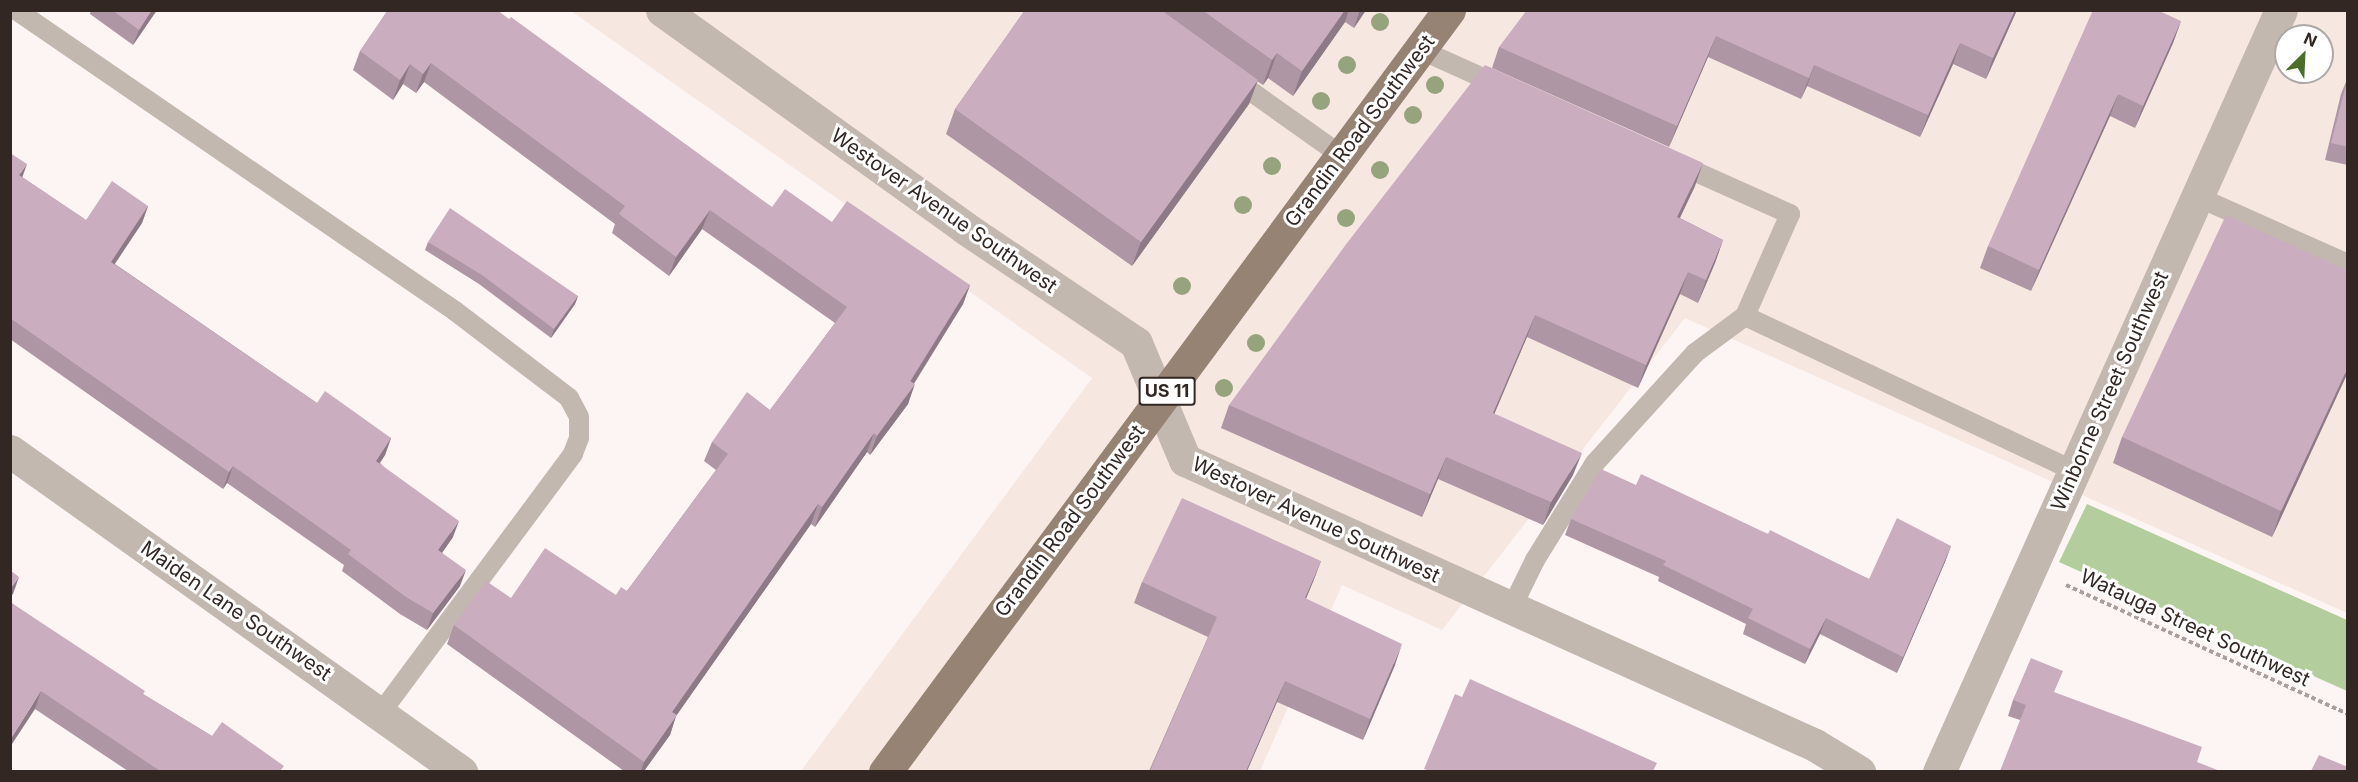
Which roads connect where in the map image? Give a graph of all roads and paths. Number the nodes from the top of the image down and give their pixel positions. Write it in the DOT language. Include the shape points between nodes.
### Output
graph roads {
  1 [pos="16,10"];
  2 [pos="662,10"];
  3 [pos="1449,10"];
  4 [pos="2281,10"];
  5 [pos="1421,50"];
  6 [pos="1211,63"];
  7 [pos="1516,92"];
  8 [pos="1342,156"];
  9 [pos="1659,156"];
  10 [pos="2198,197"];
  11 [pos="2348,264"];
  12 [pos="1745,316"];
  13 [pos="1158,403"];
  14 [pos="10,451"];
  15 [pos="2074,471"];
  16 [pos="2030,568"];
  17 [pos="1511,609"];
  18 [pos="380,714"];
  19 [pos="2348,714"];
  20 [pos="461,771"];
  21 [pos="885,771"];
  22 [pos="1859,771"];
  23 [pos="1939,771"];
  1 -- 18 [label="lane" via="455,311 569,398 579,417 579,438 573,454"];
  2 -- 13 [label="street, Westover Avenue Southwest" via="1136,343"];
  3 -- 5 [label="main road, Grandin Road Southwest / US 11"];
  4 -- 10 [label="street, Winborne Street Southwest"];
  5 -- 7 [label="lane"];
  5 -- 8 [label="main road, Grandin Road Southwest / US 11"];
  6 -- 8 [label="lane"];
  8 -- 13 [label="main road, Grandin Road Southwest / US 11"];
  9 -- 12 [label="lane" via="1790,214"];
  10 -- 11 [label="lane"];
  10 -- 15 [label="street, Winborne Street Southwest"];
  12 -- 15 [label="lane"];
  12 -- 17 [label="lane" via="1695,353 1595,463 1535,560"];
  13 -- 17 [label="street, Westover Avenue Southwest" via="1185,460"];
  13 -- 21 [label="main road, Grandin Road Southwest / US 11"];
  14 -- 18 [label="street, Maiden Lane Southwest"];
  15 -- 16 [label="street, Winborne Street Southwest"];
  16 -- 19 [label="path, Watauga Street Southwest"];
  16 -- 23 [label="street, Winborne Street Southwest"];
  17 -- 22 [label="street, Westover Avenue Southwest" via="1815,746"];
  18 -- 20 [label="street, Maiden Lane Southwest"];
}
